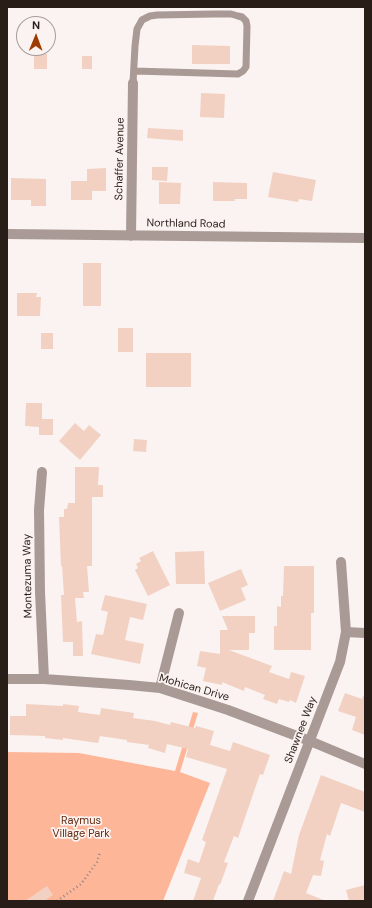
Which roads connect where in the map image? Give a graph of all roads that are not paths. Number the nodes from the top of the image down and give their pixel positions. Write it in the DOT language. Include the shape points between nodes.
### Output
graph roads {
  1 [pos="134,71"];
  2 [pos="133,83"];
  3 [pos="7,234"];
  4 [pos="131,236"];
  5 [pos="365,238"];
  6 [pos="42,472"];
  7 [pos="341,562"];
  8 [pos="179,613"];
  9 [pos="346,632"];
  10 [pos="365,632"];
  11 [pos="7,679"];
  12 [pos="44,680"];
  13 [pos="160,688"];
  14 [pos="310,741"];
  15 [pos="365,764"];
  16 [pos="248,901"];
  1 -- 1 [label="lane" via="137,29 142,20 150,16 231,14 246,21 246,67 243,72 238,74"];
  1 -- 2 [label="lane"];
  2 -- 4 [label="street, Schaffer Avenue"];
  3 -- 4 [label="street, Northland Road"];
  4 -- 5 [label="street, Northland Road"];
  6 -- 12 [label="street, Montezuma Way" via="39,510"];
  7 -- 9 [label="street, Shawnee Way"];
  8 -- 13 [label="street"];
  9 -- 10 [label="street"];
  9 -- 14 [label="street, Shawnee Way" via="340,662"];
  11 -- 12 [label="street, Mohican Drive"];
  12 -- 13 [label="street, Mohican Drive"];
  13 -- 14 [label="street, Mohican Drive"];
  14 -- 15 [label="street, Mohican Drive"];
  14 -- 16 [label="street, Shawnee Way"];
}
